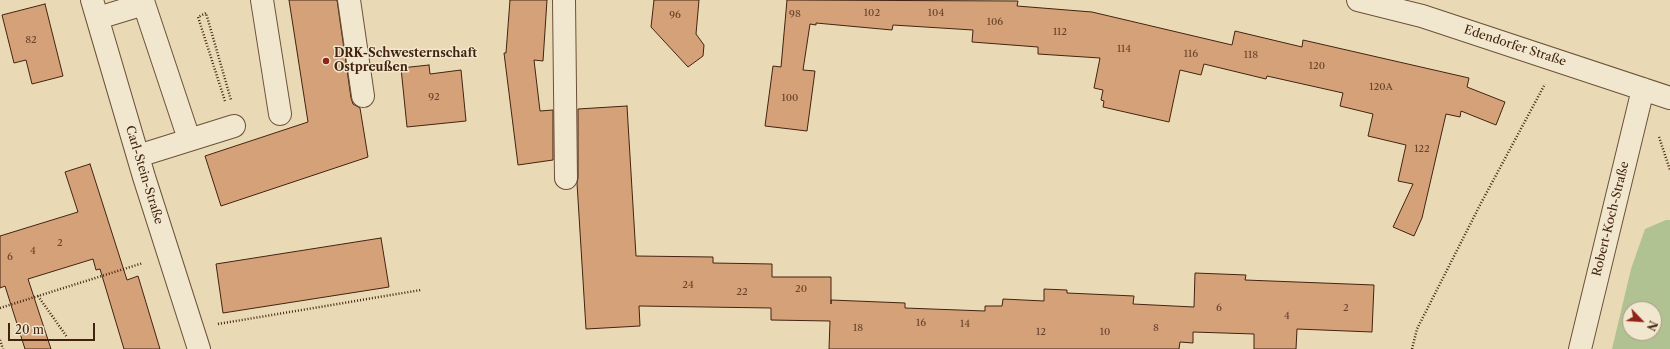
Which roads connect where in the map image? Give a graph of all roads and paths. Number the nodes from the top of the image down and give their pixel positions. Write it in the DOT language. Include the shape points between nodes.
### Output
graph roads {
  1 [pos="262,0"];
  2 [pos="349,0"];
  3 [pos="564,0"];
  4 [pos="1358,0"];
  5 [pos="95,9"];
  6 [pos="1558,61"];
  7 [pos="1644,89"];
  8 [pos="363,96"];
  9 [pos="1670,98"];
  10 [pos="280,114"];
  11 [pos="234,116"];
  12 [pos="189,139"];
  13 [pos="138,156"];
  14 [pos="566,178"];
  15 [pos="169,255"];
  16 [pos="421,290"];
  17 [pos="38,296"];
  18 [pos="0,308"];
  19 [pos="225,323"];
  20 [pos="67,337"];
  21 [pos="0,340"];
  22 [pos="3,349"];
  23 [pos="199,349"];
  24 [pos="1412,349"];
  25 [pos="1580,349"];
  1 -- 10 [label="street"];
  2 -- 8 [label="street"];
  3 -- 14 [label="street"];
  4 -- 6 [label="street, Edendorfer Straße" via="1422,16"];
  5 -- 12 [label="street" via="144,4"];
  5 -- 13 [label="street, Carl-Stein-Straße"];
  6 -- 7 [label="street, Edendorfer Straße"];
  6 -- 24 [label="path" via="1417,329"];
  7 -- 9 [label="street, Edendorfer Straße"];
  7 -- 25 [label="street, Robert-Koch-Straße"];
  11 -- 11 [label="path" via="206,13 198,17"];
  11 -- 12 [label="street"];
  12 -- 13 [label="street"];
  13 -- 15 [label="street, Carl-Stein-Straße"];
  15 -- 17 [label="path"];
  15 -- 23 [label="street, Carl-Stein-Straße"];
  16 -- 19 [label="path"];
  17 -- 18 [label="path"];
  17 -- 20 [label="path"];
  21 -- 22 [label="path"];
}
